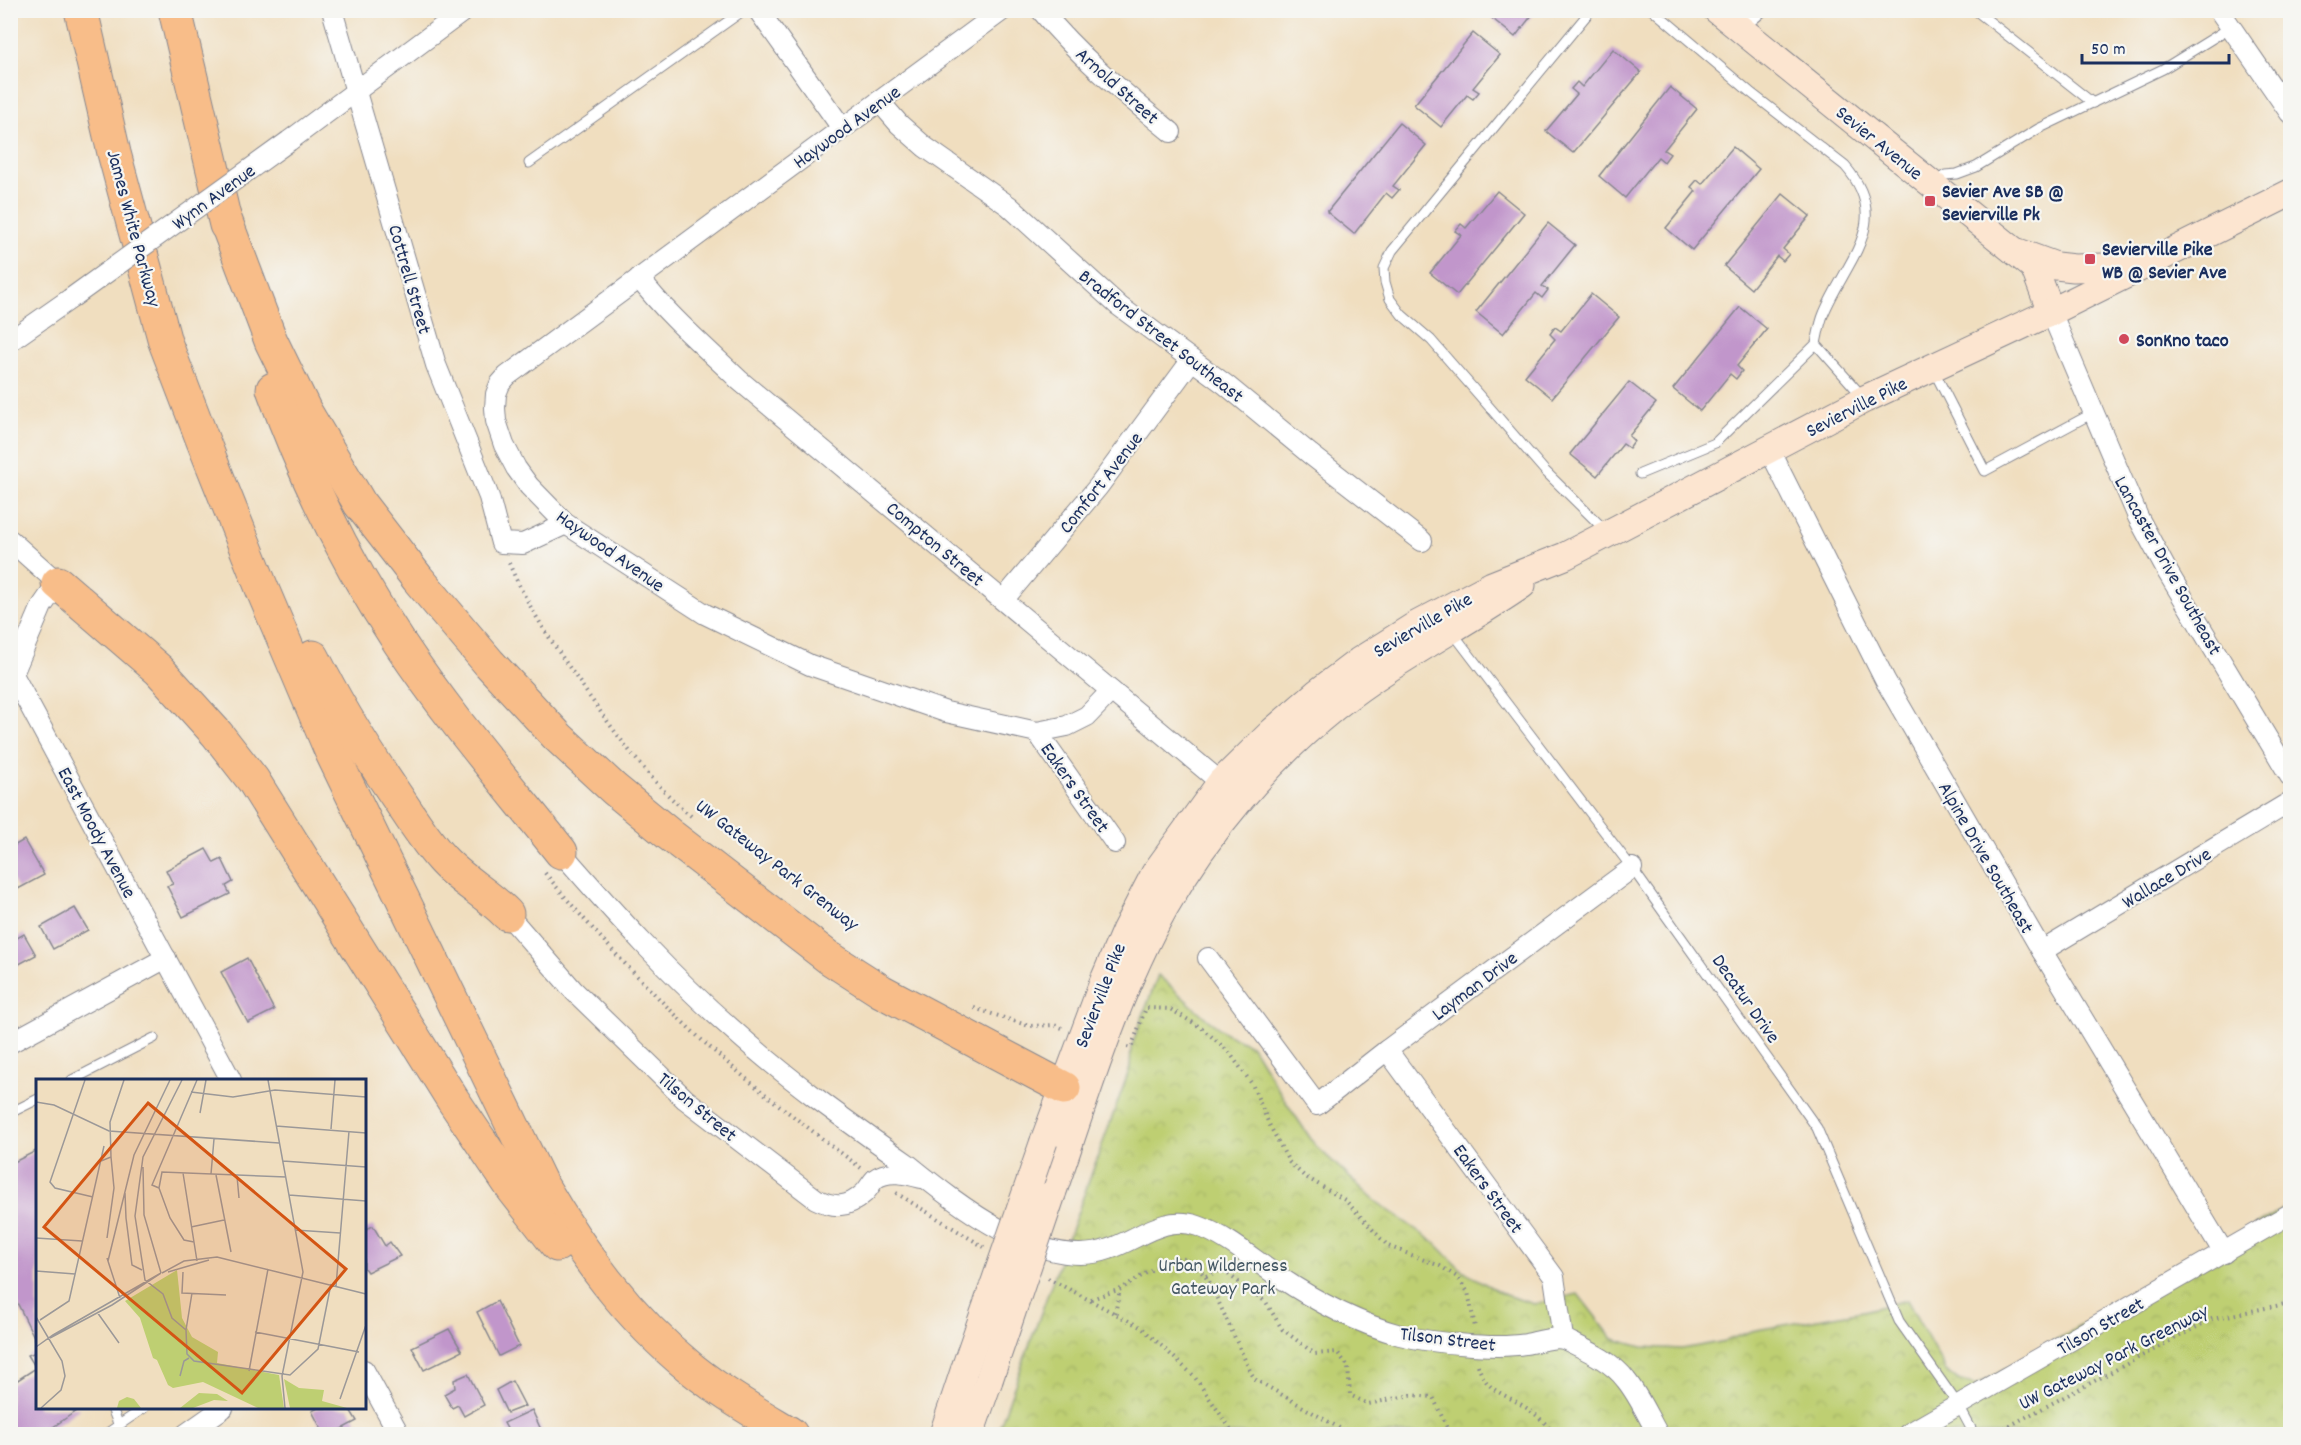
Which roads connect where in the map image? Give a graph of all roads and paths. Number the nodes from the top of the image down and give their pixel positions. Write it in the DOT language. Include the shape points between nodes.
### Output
graph roads {
  1 [pos="81,10"];
  2 [pos="175,10"];
  3 [pos="332,10"];
  4 [pos="465,10"];
  5 [pos="744,10"];
  6 [pos="758,10"];
  7 [pos="1003,10"];
  8 [pos="1041,10"];
  9 [pos="1591,10"];
  10 [pos="1653,10"];
  11 [pos="1975,10"];
  12 [pos="1736,16"];
  13 [pos="2225,19"];
  14 [pos="356,92"];
  15 [pos="879,101"];
  16 [pos="2092,103"];
  17 [pos="2290,113"];
  18 [pos="843,128"];
  19 [pos="1171,132"];
  20 [pos="529,163"];
  21 [pos="1935,186"];
  22 [pos="2290,193"];
  23 [pos="225,219"];
  24 [pos="2013,250"];
  25 [pos="2143,266"];
  26 [pos="639,278"];
  27 [pos="2051,312"];
  28 [pos="10,341"];
  29 [pos="1816,344"];
  30 [pos="1191,361"];
  31 [pos="1932,368"];
  32 [pos="1865,399"];
  33 [pos="2093,412"];
  34 [pos="203,441"];
  35 [pos="1770,451"];
  36 [pos="1640,474"];
  37 [pos="566,524"];
  38 [pos="1609,534"];
  39 [pos="10,540"];
  40 [pos="1422,541"];
  41 [pos="501,543"];
  42 [pos="58,583"];
  43 [pos="1004,599"];
  44 [pos="1444,622"];
  45 [pos="12,671"];
  46 [pos="1111,691"];
  47 [pos="1037,732"];
  48 [pos="2290,776"];
  49 [pos="1231,791"];
  50 [pos="2290,802"];
  51 [pos="693,817"];
  52 [pos="1115,843"];
  53 [pos="561,852"];
  54 [pos="1632,868"];
  55 [pos="507,914"];
  56 [pos="2042,951"];
  57 [pos="166,958"];
  58 [pos="1208,958"];
  59 [pos="971,1007"];
  60 [pos="1095,1037"];
  61 [pos="154,1038"];
  62 [pos="10,1043"];
  63 [pos="1388,1050"];
  64 [pos="74,1079"];
  65 [pos="230,1079"];
  66 [pos="1075,1094"];
  67 [pos="36,1100"];
  68 [pos="10,1113"];
  69 [pos="867,1136"];
  70 [pos="875,1179"];
  71 [pos="923,1179"];
  72 [pos="2290,1214"];
  73 [pos="2224,1253"];
  74 [pos="1206,1276"];
  75 [pos="1120,1289"];
  76 [pos="1090,1299"];
  77 [pos="2290,1303"];
  78 [pos="631,1312"];
  79 [pos="1114,1313"];
  80 [pos="1563,1338"];
  81 [pos="1476,1344"];
  82 [pos="366,1374"];
  83 [pos="1959,1406"];
  84 [pos="113,1409"];
  85 [pos="141,1409"];
  86 [pos="220,1409"];
  87 [pos="118,1426"];
  88 [pos="106,1434"];
  89 [pos="186,1434"];
  90 [pos="399,1434"];
  91 [pos="791,1434"];
  92 [pos="943,1434"];
  93 [pos="970,1434"];
  94 [pos="1350,1434"];
  95 [pos="1450,1434"];
  96 [pos="1554,1434"];
  97 [pos="1658,1434"];
  98 [pos="1908,1434"];
  99 [pos="1974,1434"];
  100 [pos="1987,1434"];
  1 -- 34 [label="highway, James White Parkway" via="114,153 165,342"];
  2 -- 23 [label="highway"];
  3 -- 14 [label="street, Cottrell Street"];
  4 -- 14 [label="street, Wynn Avenue"];
  5 -- 20 [label="lane"];
  6 -- 18 [label="street"];
  7 -- 15 [label="street, Haywood Avenue"];
  8 -- 19 [label="street, Arnold Street" via="1113,82"];
  9 -- 38 [label="lane" via="1392,252 1384,268 1390,299 1402,315 1431,340 1545,471"];
  10 -- 29 [label="lane" via="1855,177 1867,207 1867,225 1861,244 1823,314"];
  11 -- 16 [label="lane"];
  12 -- 21 [label="street, Sevier Avenue"];
  13 -- 16 [label="lane" via="2163,69"];
  13 -- 17 [label="street"];
  14 -- 28 [label="street, Wynn Avenue, bridge"];
  14 -- 41 [label="street, Cottrell Street" via="436,365 489,497"];
  15 -- 18 [label="street, Haywood Avenue"];
  15 -- 30 [label="street, Bradford Street Southeast" via="925,147 1009,206 1119,306"];
  16 -- 21 [label="lane" via="2038,129 1976,167 1945,175"];
  18 -- 26 [label="street, Haywood Avenue"];
  21 -- 24 [label="street, Sevier Avenue"];
  22 -- 25 [label="street, Sevierville Pike"];
  23 -- 53 [label="highway" via="251,330 282,414 361,582 438,697"];
  23 -- 66 [label="highway" via="271,341 304,411 360,504 425,588 558,737 662,829 828,957 881,991"];
  24 -- 25 [label="street" via="2055,266"];
  24 -- 27 [label="street, Sevier Avenue" via="2034,267"];
  25 -- 27 [label="street, Sevierville Pike"];
  26 -- 37 [label="street, Haywood Avenue" via="507,376 496,394 496,421 516,468"];
  26 -- 43 [label="street, Compton Street" via="651,295 739,380"];
  27 -- 31 [label="street, Sevierville Pike"];
  27 -- 33 [label="street, Lancaster Drive Southeast"];
  29 -- 32 [label="lane"];
  29 -- 36 [label="lane" via="1715,443"];
  30 -- 40 [label="street, Bradford Street Southeast"];
  30 -- 43 [label="street, Comfort Avenue" via="1098,488"];
  31 -- 32 [label="street, Sevierville Pike"];
  31 -- 33 [label="lane" via="1984,471"];
  32 -- 35 [label="street, Sevierville Pike"];
  33 -- 48 [label="street, Lancaster Drive Southeast" via="2134,509 2167,570"];
  34 -- 55 [label="highway" via="351,727 441,858"];
  34 -- 78 [label="highway" via="331,752 540,1182 572,1237"];
  35 -- 38 [label="street, Sevierville Pike"];
  35 -- 56 [label="street, Alpine Drive Southeast" via="1885,680"];
  37 -- 41 [label="street" via="523,544"];
  37 -- 47 [label="street, Haywood Avenue" via="705,614 810,665 946,712"];
  38 -- 44 [label="street, Sevierville Pike" via="1492,585"];
  39 -- 42 [label="street"];
  41 -- 51 [label="path, UW Gateway Park Grenway" via="521,592 627,749"];
  42 -- 45 [label="street, East Moody Avenue" via="38,614"];
  42 -- 78 [label="highway" via="159,670 224,743 253,780 508,1181 586,1278"];
  43 -- 46 [label="street, Compton Street"];
  44 -- 49 [label="street, Sevierville Pike" via="1359,661 1318,692 1273,731"];
  44 -- 54 [label="lane, Decatur Drive"];
  45 -- 57 [label="street, East Moody Avenue"];
  46 -- 47 [label="street, Haywood Avenue" via="1087,716 1067,726"];
  46 -- 49 [label="street, Compton Street"];
  47 -- 52 [label="street, Eakers Street"];
  49 -- 60 [label="street, Sevierville Pike" via="1155,873 1125,931"];
  50 -- 56 [label="street, Wallace Drive"];
  53 -- 69 [label="street, Tilson Street" via="652,952 731,1029"];
  54 -- 63 [label="street, Layman Drive"];
  54 -- 83 [label="lane, Decatur Drive" via="1817,1128 1899,1321"];
  55 -- 70 [label="street, Tilson Street" via="574,991 662,1077 816,1199 833,1206 847,1205"];
  56 -- 73 [label="street, Alpine Drive Southeast"];
  57 -- 62 [label="street"];
  57 -- 65 [label="street, East Moody Avenue"];
  58 -- 63 [label="street, Layman Drive" via="1317,1105"];
  59 -- 60 [label="path" via="1029,1026 1054,1025"];
  60 -- 66 [label="street, Sevierville Pike"];
  60 -- 81 [label="path" via="1131,1048 1146,1008 1170,1009 1202,1028 1229,1052 1252,1084 1289,1161 1304,1176 1345,1200 1388,1246 1457,1276 1468,1292"];
  61 -- 64 [label="lane"];
  63 -- 80 [label="street, Eakers Street" via="1554,1277"];
  66 -- 92 [label="street, Sevierville Pike, bridge" via="1044,1142"];
  66 -- 93 [label="street, Sevierville Pike, bridge" via="1052,1194"];
  67 -- 68 [label="lane"];
  69 -- 70 [label="street" via="877,1163"];
  69 -- 71 [label="street, Tilson Street"];
  70 -- 71 [label="street, Tilson Street" via="897,1173"];
  71 -- 81 [label="street, Tilson Street" via="1000,1230 1070,1254 1110,1249 1158,1226 1197,1225 1235,1244 1278,1276 1340,1312 1401,1335"];
  72 -- 73 [label="street, Tilson Street"];
  73 -- 83 [label="street, Tilson Street"];
  74 -- 75 [label="path" via="1194,1263 1174,1259"];
  74 -- 94 [label="path" via="1256,1380"];
  74 -- 95 [label="path" via="1225,1272 1266,1302 1282,1329 1315,1354 1336,1352 1348,1366 1350,1395 1368,1404 1411,1395 1433,1397"];
  75 -- 76 [label="path"];
  75 -- 79 [label="path"];
  77 -- 100 [label="path, UW Gateway Park Greenway" via="2212,1319 2007,1428"];
  78 -- 91 [label="highway" via="693,1369"];
  80 -- 81 [label="street, Tilson Street" via="1518,1345"];
  80 -- 97 [label="street" via="1611,1365 1626,1380"];
  81 -- 96 [label="path" via="1475,1358 1482,1378 1496,1392 1544,1421"];
  82 -- 90 [label="street"];
  83 -- 98 [label="street, Tilson Street"];
  83 -- 99 [label="lane, Decatur Drive"];
  84 -- 87 [label="lane"];
  85 -- 87 [label="lane"];
  86 -- 89 [label="street"];
  87 -- 88 [label="lane"];
}
